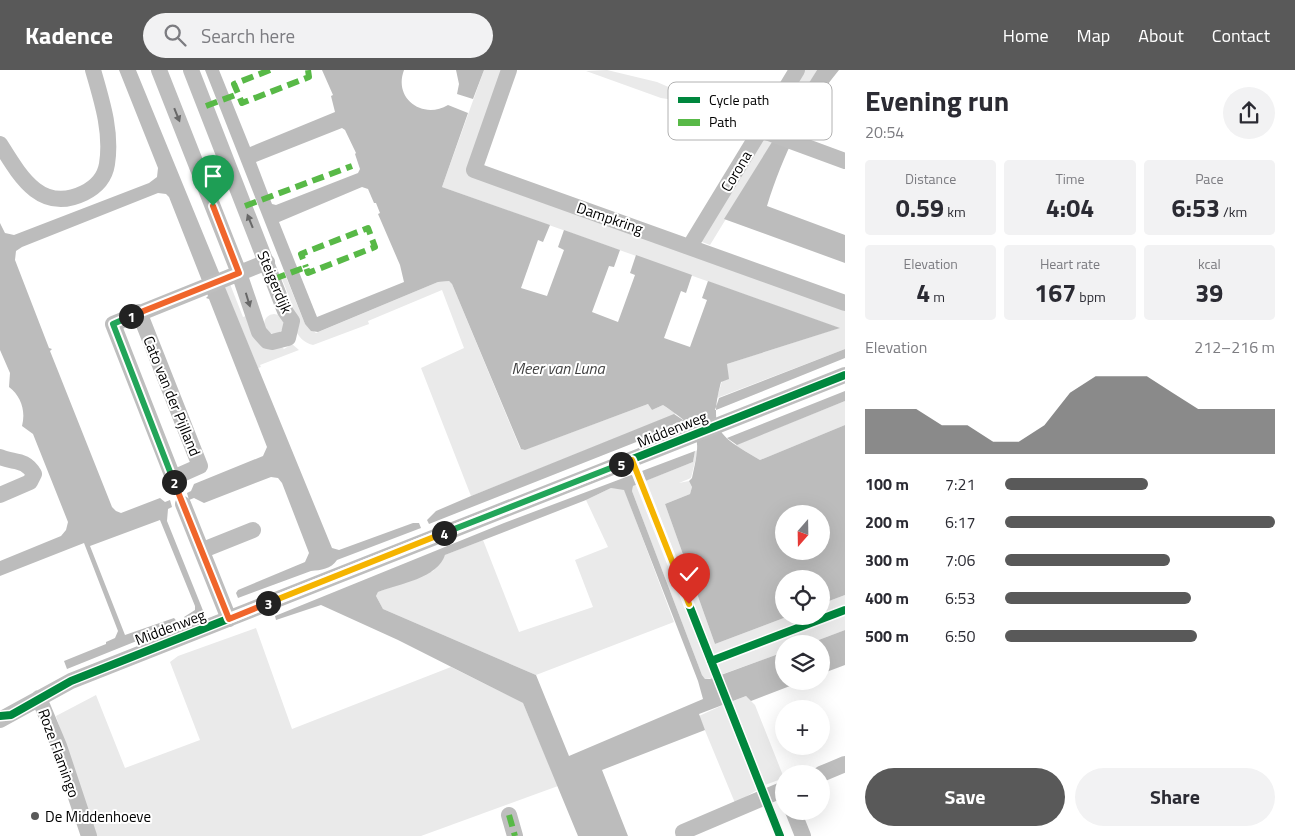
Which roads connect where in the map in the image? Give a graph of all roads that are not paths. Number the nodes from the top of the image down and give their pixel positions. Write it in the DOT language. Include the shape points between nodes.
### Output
graph roads {
  1 [pos="93,70"];
  2 [pos="159,70"];
  3 [pos="191,70"];
  4 [pos="509,70"];
  5 [pos="797,70"];
  6 [pos="791,82"];
  7 [pos="763,140"];
  8 [pos="790,140"];
  9 [pos="0,144"];
  10 [pos="845,161"];
  11 [pos="690,246"];
  12 [pos="267,262"];
  13 [pos="233,276"];
  14 [pos="845,303"];
  15 [pos="139,312"];
  16 [pos="845,375"];
  17 [pos="0,457"];
  18 [pos="0,495"];
  19 [pos="183,504"];
  20 [pos="253,530"];
  21 [pos="202,550"];
  22 [pos="229,619"];
  23 [pos="39,698"];
  24 [pos="0,720"];
  25 [pos="845,764"];
  26 [pos="830,770"];
  27 [pos="775,793"];
  28 [pos="509,815"];
  29 [pos="797,820"];
  30 [pos="89,836"];
  31 [pos="515,836"];
  32 [pos="684,836"];
  33 [pos="803,836"];
  1 -- 9 [label="street" via="105,114 108,140 107,166 91,189 58,200 40,194 24,181"];
  2 -- 13 [label="street, Steigerdijk, one-way"];
  12 -- 3 [label="street, Steigerdijk, one-way"];
  4 -- 11 [label="street, Dampkring" via="474,170"];
  5 -- 6 [label="street, Corona"];
  7 -- 11 [label="street, Corona"];
  8 -- 10 [label="street"];
  11 -- 14 [label="street, Dampkring"];
  12 -- 13 [label="street, Cato van der Pijlland"];
  13 -- 12 [label="street, Steigerdijk, one-way" via="259,332 267,341 278,342 288,338 292,321 285,311"];
  13 -- 15 [label="street, Cato van der Pijlland"];
  15 -- 15 [label="street, Cato van der Pijlland" via="113,324 174,482 200,466"];
  16 -- 22 [label="street, Middenweg"];
  17 -- 18 [label="street" via="21,461 34,474 30,482"];
  19 -- 21 [label="street"];
  20 -- 21 [label="street"];
  21 -- 22 [label="street"];
  22 -- 23 [label="street, Middenweg" via="71,681"];
  23 -- 24 [label="street, Middenweg"];
  23 -- 30 [label="street, Roze Flamingo"];
  25 -- 26 [label="street"];
  27 -- 32 [label="street" via="683,832"];
  28 -- 31 [label="street"];
  29 -- 33 [label="street"];
}
